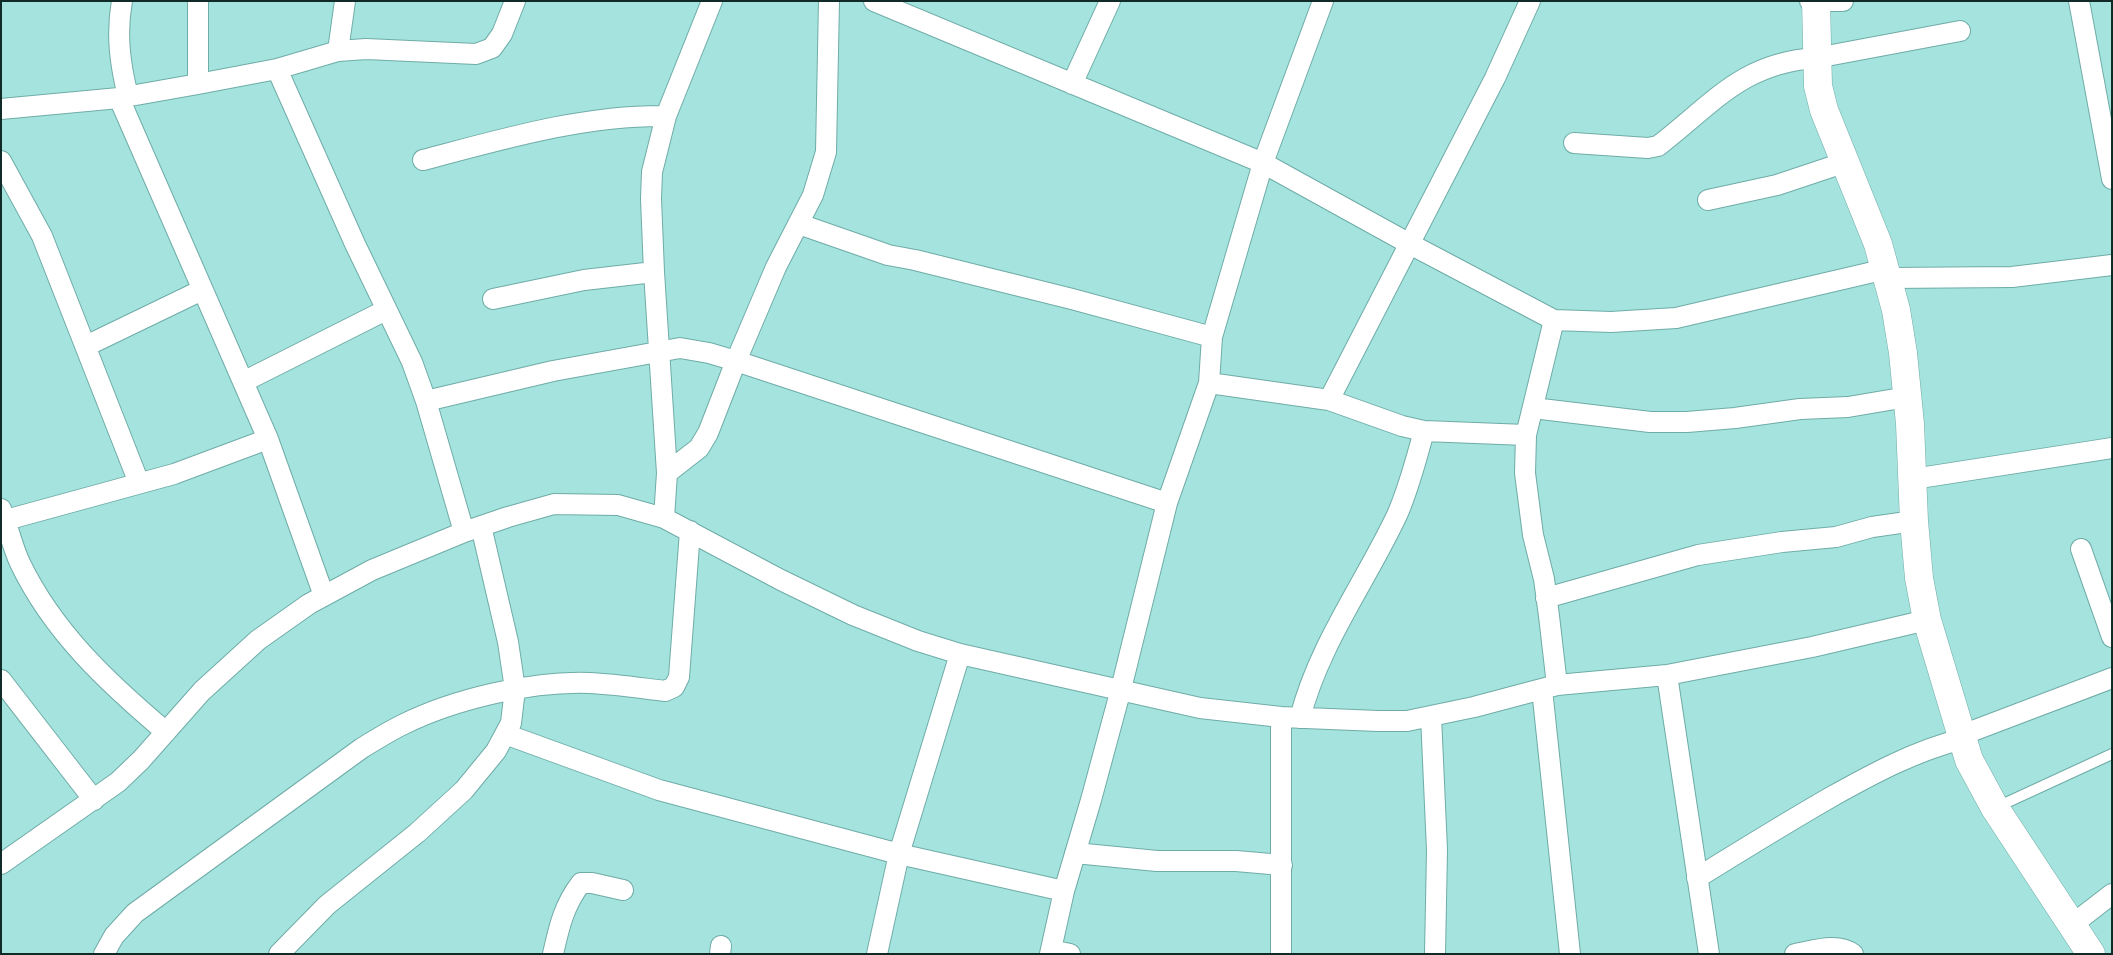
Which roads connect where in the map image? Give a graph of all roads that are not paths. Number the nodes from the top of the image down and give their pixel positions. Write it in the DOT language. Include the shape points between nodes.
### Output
graph roads {
  1 [pos="122,1"];
  2 [pos="198,1"];
  3 [pos="345,1"];
  4 [pos="515,1"];
  5 [pos="712,1"];
  6 [pos="828,1"];
  7 [pos="874,1"];
  8 [pos="1110,1"];
  9 [pos="1530,1"];
  10 [pos="1810,1"];
  11 [pos="1816,1"];
  12 [pos="1842,1"];
  13 [pos="2079,1"];
  14 [pos="1321,2"];
  15 [pos="915,9"];
  16 [pos="1960,31"];
  17 [pos="338,51"];
  18 [pos="1816,58"];
  19 [pos="277,69"];
  20 [pos="198,84"];
  21 [pos="1072,84"];
  22 [pos="123,97"];
  23 [pos="1,109"];
  24 [pos="666,116"];
  25 [pos="1574,143"];
  26 [pos="423,160"];
  27 [pos="1,161"];
  28 [pos="1846,162"];
  29 [pos="1263,163"];
  30 [pos="2112,179"];
  31 [pos="1708,200"];
  32 [pos="799,224"];
  33 [pos="1408,243"];
  34 [pos="2112,265"];
  35 [pos="654,272"];
  36 [pos="1887,274"];
  37 [pos="202,290"];
  38 [pos="493,299"];
  39 [pos="386,310"];
  40 [pos="1554,320"];
  41 [pos="1212,338"];
  42 [pos="86,346"];
  43 [pos="660,351"];
  44 [pos="736,361"];
  45 [pos="243,382"];
  46 [pos="1209,382"];
  47 [pos="1907,397"];
  48 [pos="1329,400"];
  49 [pos="426,401"];
  50 [pos="1533,408"];
  51 [pos="1424,431"];
  52 [pos="1526,435"];
  53 [pos="268,439"];
  54 [pos="2112,448"];
  55 [pos="667,473"];
  56 [pos="1913,479"];
  57 [pos="139,483"];
  58 [pos="1167,503"];
  59 [pos="4,515"];
  60 [pos="664,518"];
  61 [pos="1914,521"];
  62 [pos="473,529"];
  63 [pos="690,531"];
  64 [pos="2081,549"];
  65 [pos="324,596"];
  66 [pos="1546,598"];
  67 [pos="1927,620"];
  68 [pos="2112,637"];
  69 [pos="960,654"];
  70 [pos="1667,675"];
  71 [pos="2112,678"];
  72 [pos="1,680"];
  73 [pos="1549,687"];
  74 [pos="516,689"];
  75 [pos="1121,689"];
  76 [pos="1431,716"];
  77 [pos="1291,717"];
  78 [pos="166,732"];
  79 [pos="505,734"];
  80 [pos="1962,737"];
  81 [pos="2112,754"];
  82 [pos="94,800"];
  83 [pos="1995,808"];
  84 [pos="1076,853"];
  85 [pos="899,854"];
  86 [pos="1,864"];
  87 [pos="1282,865"];
  88 [pos="1697,878"];
  89 [pos="622,890"];
  90 [pos="1064,891"];
  91 [pos="2112,894"];
  92 [pos="2073,924"];
  93 [pos="1057,952"];
  94 [pos="104,954"];
  95 [pos="279,954"];
  96 [pos="553,954"];
  97 [pos="877,954"];
  98 [pos="1281,954"];
  99 [pos="1435,954"];
  100 [pos="1570,954"];
  101 [pos="1709,954"];
  102 [pos="1795,954"];
  103 [pos="1853,954"];
  104 [pos="2091,954"];
  1 -- 22 [label="street" via="118,34"];
  2 -- 20 [label="street"];
  3 -- 17 [label="street"];
  4 -- 17 [label="street" via="502,34 492,48 476,54 366,49"];
  5 -- 24 [label="street"];
  6 -- 32 [label="street" via="826,152 813,195"];
  7 -- 15 [label="street"];
  8 -- 21 [label="street"];
  9 -- 33 [label="street" via="1495,78"];
  10 -- 11 [label="street"];
  11 -- 12 [label="street"];
  11 -- 18 [label="street"];
  13 -- 30 [label="street"];
  14 -- 29 [label="street"];
  15 -- 21 [label="street"];
  16 -- 18 [label="street"];
  17 -- 19 [label="street"];
  18 -- 25 [label="street" via="1796,59 1754,73 1732,85 1658,146"];
  18 -- 28 [label="street" via="1824,110"];
  19 -- 20 [label="street"];
  19 -- 39 [label="street"];
  20 -- 22 [label="street"];
  21 -- 29 [label="street"];
  22 -- 23 [label="street"];
  22 -- 37 [label="street"];
  24 -- 26 [label="street" via="588,120"];
  24 -- 35 [label="street" via="652,172"];
  27 -- 42 [label="street" via="42,236"];
  28 -- 31 [label="street" via="1777,185"];
  28 -- 36 [label="street"];
  29 -- 33 [label="street"];
  29 -- 41 [label="street"];
  32 -- 41 [label="street" via="888,255 1072,298"];
  32 -- 44 [label="street" via="776,267"];
  33 -- 40 [label="street"];
  33 -- 48 [label="street"];
  34 -- 36 [label="street" via="2012,277"];
  35 -- 38 [label="street" via="584,280"];
  35 -- 43 [label="street"];
  36 -- 40 [label="street" via="1676,318 1611,322"];
  36 -- 47 [label="street" via="1903,353"];
  37 -- 42 [label="street"];
  37 -- 45 [label="street"];
  39 -- 45 [label="street"];
  39 -- 49 [label="street" via="412,362"];
  40 -- 50 [label="street"];
  41 -- 46 [label="street"];
  42 -- 57 [label="street"];
  43 -- 44 [label="street" via="680,348"];
  43 -- 49 [label="street" via="553,370"];
  43 -- 55 [label="street"];
  44 -- 55 [label="street" via="699,448"];
  44 -- 58 [label="street"];
  45 -- 53 [label="street"];
  46 -- 48 [label="street"];
  46 -- 58 [label="street"];
  47 -- 50 [label="street" via="1848,408 1800,409 1688,422 1650,422"];
  47 -- 56 [label="street"];
  48 -- 51 [label="street"];
  49 -- 62 [label="street"];
  50 -- 52 [label="street"];
  51 -- 52 [label="street"];
  51 -- 77 [label="street" via="1397,515"];
  52 -- 66 [label="street" via="1525,473"];
  53 -- 57 [label="street" via="201,465"];
  53 -- 65 [label="street"];
  54 -- 56 [label="street"];
  55 -- 60 [label="street"];
  56 -- 61 [label="street"];
  57 -- 59 [label="street"];
  58 -- 75 [label="street"];
  59 -- 78 [label="street" via="19,561 58,626 104,678"];
  60 -- 62 [label="street" via="618,504 554,504"];
  60 -- 63 [label="street"];
  61 -- 66 [label="street" via="1821,539 1698,555"];
  61 -- 67 [label="street"];
  62 -- 65 [label="street" via="372,570"];
  62 -- 74 [label="street" via="508,642"];
  63 -- 69 [label="street" via="853,615"];
  63 -- 74 [label="street" via="679,677 674,687 665,691 590,683"];
  64 -- 68 [label="street"];
  65 -- 78 [label="street" via="258,640 202,691"];
  66 -- 73 [label="street"];
  67 -- 70 [label="street" via="1812,647"];
  67 -- 80 [label="street"];
  69 -- 75 [label="street"];
  69 -- 85 [label="street"];
  70 -- 73 [label="street"];
  70 -- 88 [label="street"];
  71 -- 80 [label="street"];
  72 -- 82 [label="street"];
  73 -- 76 [label="street"];
  73 -- 100 [label="street"];
  74 -- 79 [label="street" via="511,723"];
  74 -- 94 [label="street" via="402,725 362,748 135,913 114,936"];
  75 -- 77 [label="street" via="1200,708"];
  75 -- 84 [label="street"];
  76 -- 77 [label="street" via="1378,722"];
  76 -- 99 [label="street" via="1437,850"];
  77 -- 87 [label="street"];
  78 -- 82 [label="street" via="118,782"];
  79 -- 85 [label="street" via="659,790"];
  79 -- 95 [label="street" via="496,751 464,790 417,833 327,905"];
  80 -- 83 [label="street" via="1969,760"];
  80 -- 88 [label="street" via="1895,762 1778,827"];
  81 -- 83 [label="lane"];
  82 -- 86 [label="street"];
  83 -- 92 [label="street"];
  84 -- 87 [label="street" via="1157,861 1236,861"];
  84 -- 90 [label="street"];
  85 -- 90 [label="street"];
  85 -- 97 [label="street"];
  87 -- 98 [label="street"];
  88 -- 101 [label="street"];
  89 -- 96 [label="street" via="580,883 562,915"];
  90 -- 93 [label="street"];
  91 -- 92 [label="street"];
  92 -- 104 [label="street"];
  102 -- 103 [label="street" via="1834,947"];
}
